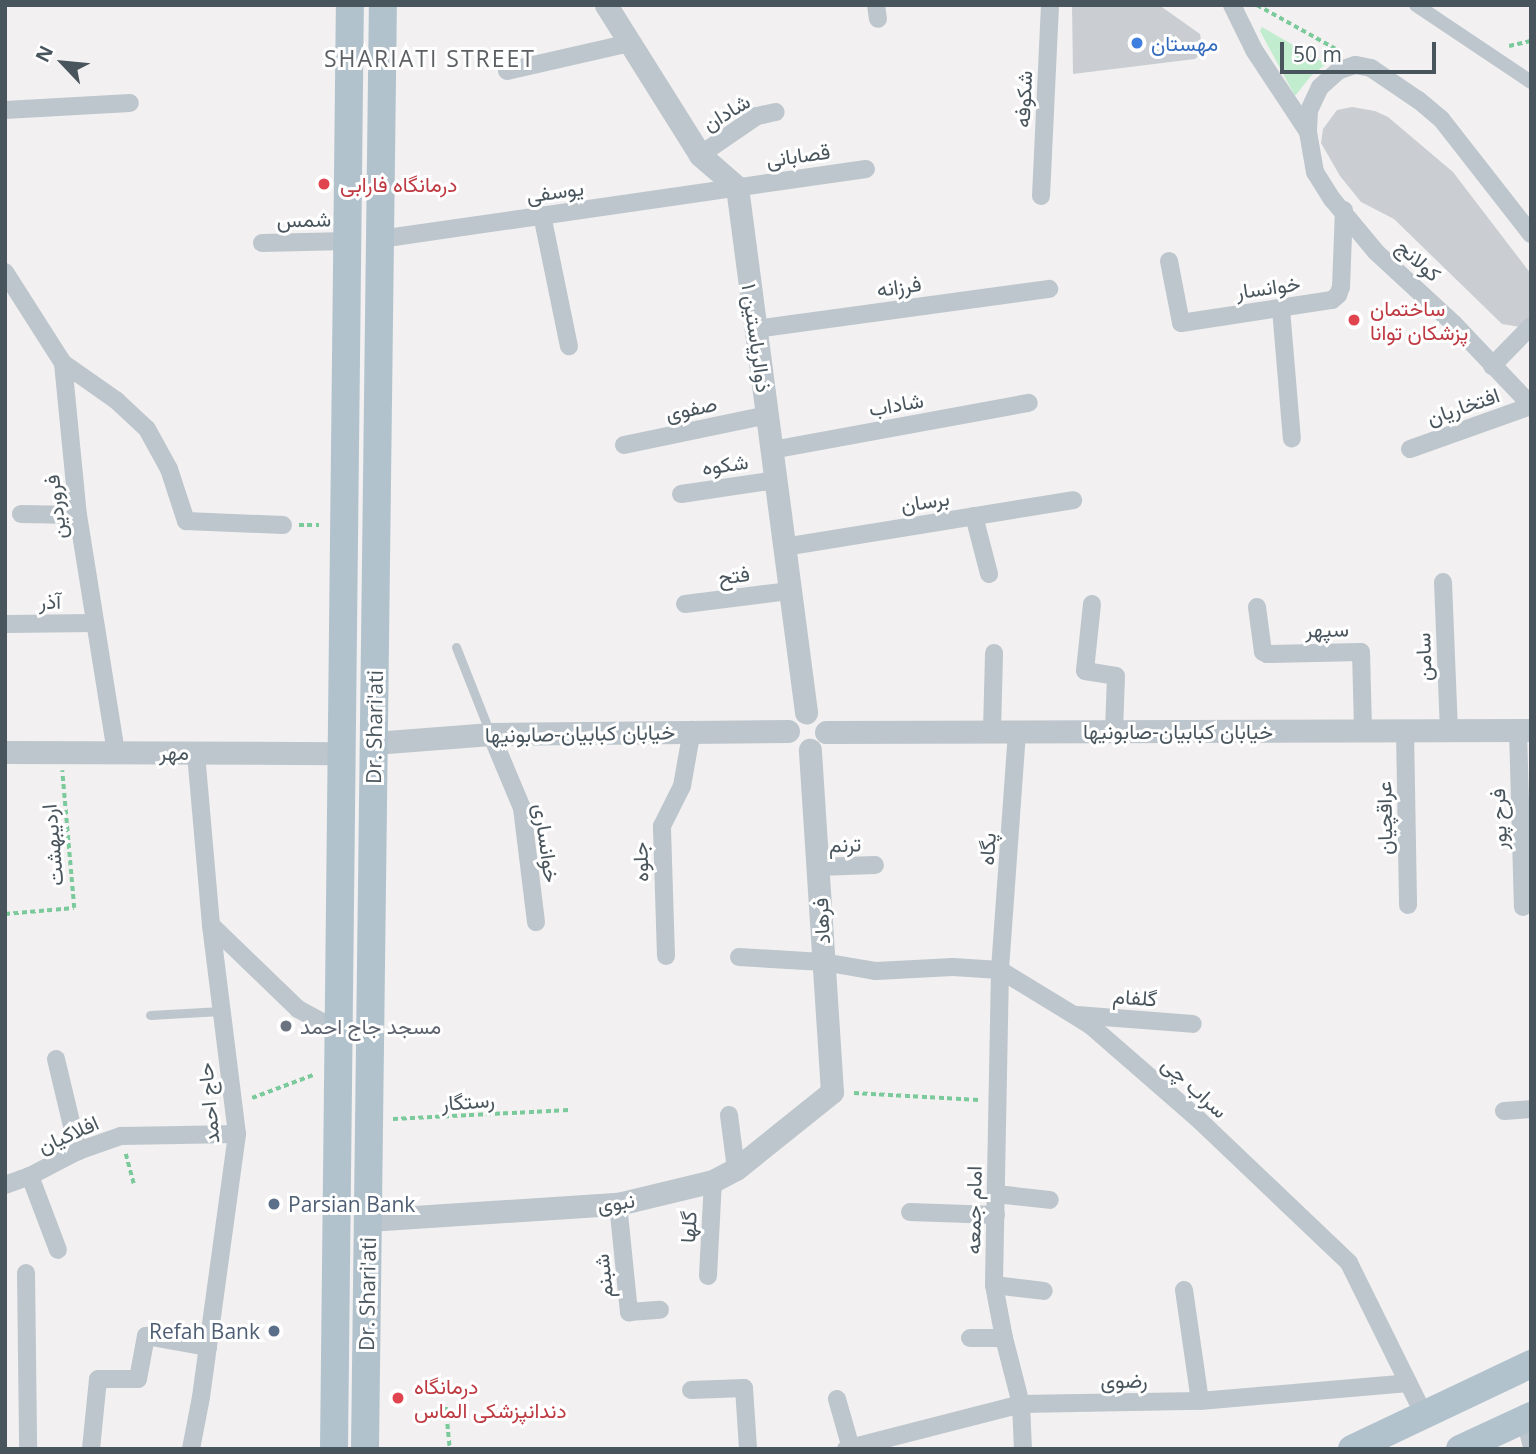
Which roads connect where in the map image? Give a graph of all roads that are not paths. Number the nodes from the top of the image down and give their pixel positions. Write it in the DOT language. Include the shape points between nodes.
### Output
graph roads {
  1 [pos="350,5"];
  2 [pos="383,5"];
  3 [pos="606,5"];
  4 [pos="1050,5"];
  5 [pos="1232,5"];
  6 [pos="1416,5"];
  7 [pos="630,43"];
  8 [pos="507,71"];
  9 [pos="1531,82"];
  10 [pos="130,103"];
  11 [pos="5,110"];
  12 [pos="776,112"];
  13 [pos="1308,132"];
  14 [pos="700,155"];
  15 [pos="866,169"];
  16 [pos="737,187"];
  17 [pos="1041,195"];
  18 [pos="1344,210"];
  19 [pos="542,215"];
  20 [pos="1531,234"];
  21 [pos="380,239"];
  22 [pos="347,241"];
  23 [pos="262,243"];
  24 [pos="1169,261"];
  25 [pos="5,272"];
  26 [pos="1049,289"];
  27 [pos="1281,309"];
  28 [pos="1531,326"];
  29 [pos="756,329"];
  30 [pos="569,346"];
  31 [pos="63,363"];
  32 [pos="1492,366"];
  33 [pos="1029,403"];
  34 [pos="1531,405"];
  35 [pos="767,415"];
  36 [pos="1292,439"];
  37 [pos="624,445"];
  38 [pos="1410,449"];
  39 [pos="772,450"];
  40 [pos="776,480"];
  41 [pos="681,494"];
  42 [pos="1073,500"];
  43 [pos="21,514"];
  44 [pos="78,515"];
  45 [pos="974,516"];
  46 [pos="283,525"];
  47 [pos="784,547"];
  48 [pos="989,574"];
  49 [pos="1443,582"];
  50 [pos="790,591"];
  51 [pos="685,604"];
  52 [pos="1092,604"];
  53 [pos="1257,607"];
  54 [pos="94,623"];
  55 [pos="7,624"];
  56 [pos="456,647"];
  57 [pos="994,653"];
  58 [pos="806,712"];
  59 [pos="1363,729"];
  60 [pos="692,730"];
  61 [pos="1405,730"];
  62 [pos="1449,730"];
  63 [pos="1524,730"];
  64 [pos="788,731"];
  65 [pos="1114,731"];
  66 [pos="826,732"];
  67 [pos="992,732"];
  68 [pos="1017,732"];
  69 [pos="491,734"];
  70 [pos="374,743"];
  71 [pos="810,750"];
  72 [pos="5,752"];
  73 [pos="116,752"];
  74 [pos="196,752"];
  75 [pos="342,753"];
  76 [pos="875,865"];
  77 [pos="818,867"];
  78 [pos="1408,905"];
  79 [pos="1523,907"];
  80 [pos="536,922"];
  81 [pos="211,925"];
  82 [pos="666,956"];
  83 [pos="739,957"];
  84 [pos="823,962"];
  85 [pos="1000,970"];
  86 [pos="221,1011"];
  87 [pos="150,1015"];
  88 [pos="1073,1015"];
  89 [pos="1193,1024"];
  90 [pos="339,1031"];
  91 [pos="56,1059"];
  92 [pos="832,1092"];
  93 [pos="1531,1109"];
  94 [pos="1504,1111"];
  95 [pos="729,1115"];
  96 [pos="237,1134"];
  97 [pos="78,1151"];
  98 [pos="736,1169"];
  99 [pos="30,1176"];
  100 [pos="713,1181"];
  101 [pos="5,1185"];
  102 [pos="996,1194"];
  103 [pos="1050,1200"];
  104 [pos="618,1204"];
  105 [pos="910,1212"];
  106 [pos="996,1215"];
  107 [pos="368,1220"];
  108 [pos="58,1250"];
  109 [pos="26,1273"];
  110 [pos="708,1276"];
  111 [pos="994,1285"];
  112 [pos="1184,1290"];
  113 [pos="1044,1291"];
  114 [pos="660,1310"];
  115 [pos="970,1338"];
  116 [pos="1004,1338"];
  117 [pos="208,1347"];
  118 [pos="1531,1364"];
  119 [pos="1408,1384"];
  120 [pos="691,1390"];
  121 [pos="837,1399"];
  122 [pos="1200,1401"];
  123 [pos="1021,1404"];
  124 [pos="1424,1415"];
  125 [pos="1529,1426"];
  126 [pos="849,1448"];
  127 [pos="28,1449"];
  128 [pos="91,1449"];
  129 [pos="191,1449"];
  130 [pos="334,1449"];
  131 [pos="365,1449"];
  132 [pos="748,1449"];
  133 [pos="1023,1449"];
  134 [pos="1352,1449"];
  135 [pos="1460,1449"];
  1 -- 22 [label="main road, Dr. Shari'ati"];
  2 -- 21 [label="main road, Dr. Shari'ati"];
  3 -- 7 [label="street"];
  4 -- 17 [label="street, شکوفه"];
  5 -- 13 [label="street" via="1254,50"];
  6 -- 9 [label="street"];
  7 -- 8 [label="street"];
  7 -- 14 [label="street"];
  10 -- 11 [label="street"];
  12 -- 14 [label="street, شادان" via="757,116"];
  13 -- 18 [label="street, کولانج" via="1315,173"];
  13 -- 20 [label="street" via="1309,111 1320,87 1347,66 1371,68 1441,118"];
  14 -- 16 [label="street"];
  15 -- 16 [label="street, قصابانی"];
  16 -- 19 [label="street, یوسفی"];
  16 -- 29 [label="street, ذوالریاستین ۱"];
  18 -- 27 [label="street, خوانسار" via="1338,295"];
  18 -- 32 [label="street, کولانج" via="1376,253 1454,324"];
  19 -- 21 [label="street, یوسفی"];
  19 -- 30 [label="street"];
  21 -- 70 [label="main road, Dr. Shari'ati"];
  22 -- 23 [label="street, شمس"];
  22 -- 75 [label="main road, Dr. Shari'ati"];
  24 -- 27 [label="street, خوانسار" via="1181,323"];
  25 -- 31 [label="street, فروردین"];
  26 -- 29 [label="street, فرزانه"];
  27 -- 36 [label="street"];
  28 -- 32 [label="street"];
  29 -- 35 [label="street, ذوالریاستین ۱"];
  31 -- 44 [label="street, فروردین"];
  31 -- 46 [label="street" via="117,401 146,429 169,469 186,521"];
  32 -- 34 [label="street, کولانج"];
  33 -- 39 [label="street, شاداب"];
  34 -- 38 [label="street, افتخاریان"];
  35 -- 37 [label="street, صفوی"];
  35 -- 39 [label="street, ذوالریاستین ۱"];
  39 -- 40 [label="street, ذوالریاستین ۱"];
  40 -- 41 [label="street, شکوه"];
  40 -- 47 [label="street, ذوالریاستین ۱"];
  42 -- 45 [label="street, برسان"];
  43 -- 44 [label="street"];
  44 -- 54 [label="street, فروردین"];
  45 -- 47 [label="street, برسان"];
  45 -- 48 [label="street"];
  47 -- 50 [label="street, ذوالریاستین ۱"];
  49 -- 62 [label="street, سامن"];
  50 -- 51 [label="street, فتح"];
  50 -- 58 [label="street, ذوالریاستین ۱"];
  52 -- 65 [label="street" via="1085,671 1116,676"];
  53 -- 59 [label="street, سپهر" via="1267,654 1361,652"];
  54 -- 55 [label="street, آذر"];
  54 -- 73 [label="street, فروردین"];
  56 -- 69 [label="lane"];
  57 -- 67 [label="street"];
  58 -- 64 [label="street" via="795,716"];
  58 -- 66 [label="street" via="819,716"];
  59 -- 61 [label="street, خیابان کبابیان-صابونیها"];
  59 -- 65 [label="street, خیابان کبابیان-صابونیها"];
  60 -- 64 [label="street, خیابان کبابیان-صابونیها"];
  60 -- 69 [label="street, خیابان کبابیان-صابونیها"];
  60 -- 82 [label="street, جلوه" via="682,786 662,826"];
  61 -- 62 [label="street, خیابان کبابیان-صابونیها"];
  61 -- 78 [label="street, عراقچیان"];
  62 -- 63 [label="street, خیابان کبابیان-صابونیها"];
  63 -- 79 [label="street, فرح پور"];
  64 -- 71 [label="street" via="792,744"];
  65 -- 68 [label="street, خیابان کبابیان-صابونیها"];
  66 -- 67 [label="street, خیابان کبابیان-صابونیها"];
  66 -- 71 [label="street" via="821,744"];
  67 -- 68 [label="street, خیابان کبابیان-صابونیها"];
  68 -- 85 [label="street, پگاه"];
  69 -- 70 [label="street, خیابان کبابیان-صابونیها"];
  69 -- 80 [label="street, خوانساری" via="522,808"];
  70 -- 107 [label="main road, Dr. Shari'ati"];
  71 -- 77 [label="street, فرهاد"];
  72 -- 73 [label="street, مهر"];
  73 -- 74 [label="street, مهر"];
  74 -- 75 [label="street, مهر"];
  74 -- 81 [label="street, حاج احمد"];
  75 -- 90 [label="main road, Dr. Shari'ati"];
  76 -- 77 [label="street, ترنم"];
  77 -- 84 [label="street, فرهاد"];
  81 -- 86 [label="street, حاج احمد"];
  81 -- 90 [label="street" via="298,1009"];
  83 -- 84 [label="street, سراب چی"];
  84 -- 85 [label="street, سراب چی" via="876,971"];
  84 -- 92 [label="street, فرهاد"];
  85 -- 88 [label="street, سراب چی"];
  85 -- 102 [label="street, امام جمعه"];
  86 -- 87 [label="lane"];
  86 -- 96 [label="street, حاج احمد"];
  88 -- 89 [label="street, گلفام"];
  88 -- 119 [label="street, سراب چی" via="1197,1118 1349,1263"];
  90 -- 130 [label="main road, Dr. Shari'ati"];
  91 -- 97 [label="street"];
  92 -- 98 [label="street, نبوی"];
  93 -- 94 [label="street"];
  95 -- 98 [label="street"];
  96 -- 97 [label="street, افلاکیان" via="121,1136"];
  96 -- 117 [label="street, حاج احمد"];
  97 -- 99 [label="street, افلاکیان"];
  98 -- 100 [label="street, نبوی"];
  99 -- 101 [label="street, افلاکیان"];
  99 -- 108 [label="street"];
  100 -- 104 [label="street, نبوی"];
  100 -- 110 [label="street, گلها"];
  102 -- 103 [label="street"];
  102 -- 106 [label="street, امام جمعه"];
  104 -- 107 [label="street, نبوی"];
  104 -- 114 [label="street, شبنم" via="629,1312"];
  105 -- 106 [label="street"];
  106 -- 111 [label="street, امام جمعه"];
  107 -- 131 [label="main road, Dr. Shari'ati"];
  109 -- 127 [label="street"];
  111 -- 113 [label="street"];
  111 -- 116 [label="street, امام جمعه"];
  112 -- 122 [label="street"];
  115 -- 116 [label="street"];
  116 -- 123 [label="street, امام جمعه"];
  117 -- 128 [label="street" via="146,1336 138,1379 98,1378"];
  117 -- 129 [label="street, حاج احمد"];
  118 -- 124 [label="main road"];
  119 -- 122 [label="street, رضوی"];
  119 -- 124 [label="street, سراب چی"];
  120 -- 132 [label="street" via="744,1388"];
  121 -- 126 [label="street"];
  122 -- 123 [label="street, رضوی"];
  123 -- 126 [label="street, رضوی"];
  123 -- 133 [label="street, امام جمعه"];
  124 -- 134 [label="main road"];
  125 -- 135 [label="main road"];
}
